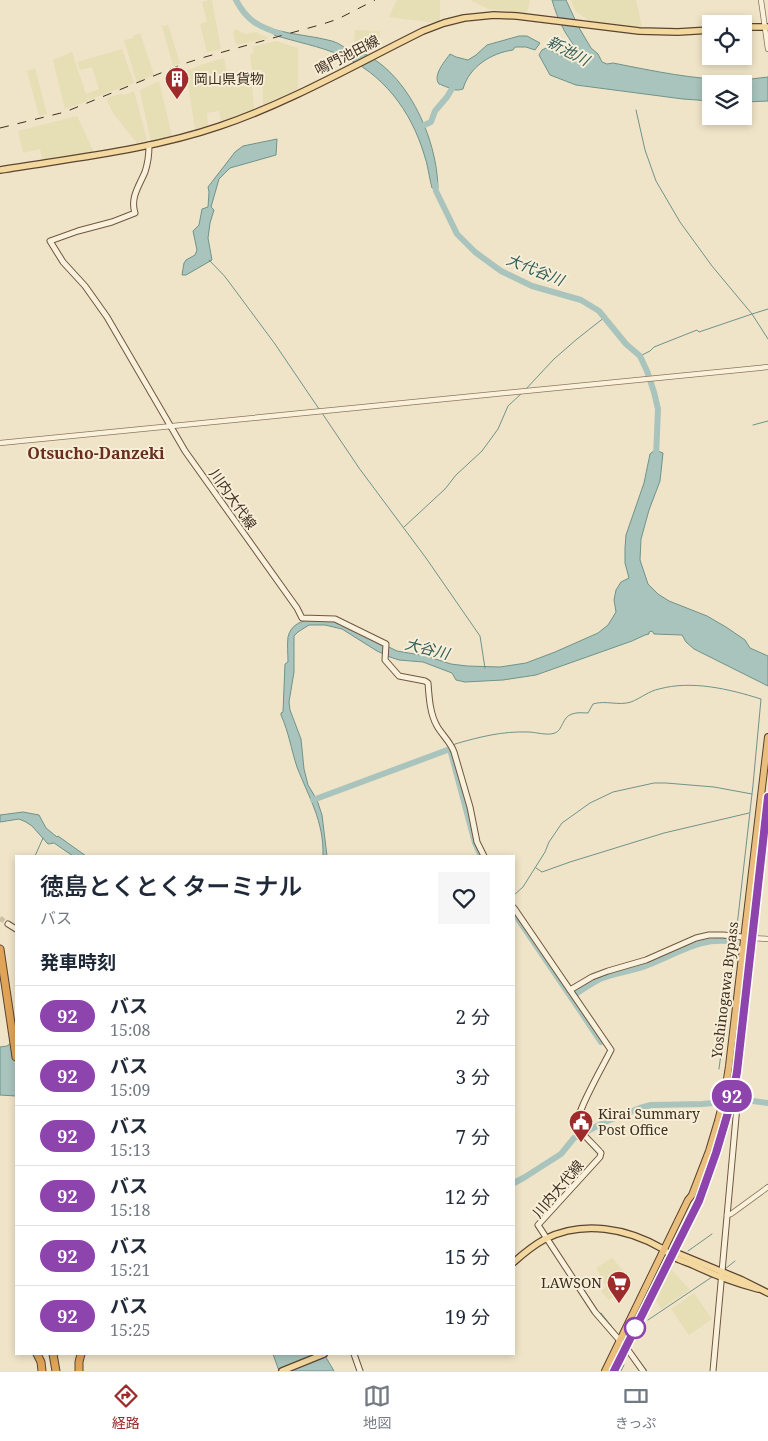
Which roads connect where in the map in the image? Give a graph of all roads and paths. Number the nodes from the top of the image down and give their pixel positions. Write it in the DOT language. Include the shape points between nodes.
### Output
graph roads {
  1 [pos="761,0"];
  2 [pos="767,26"];
  3 [pos="752,27"];
  4 [pos="702,31"];
  5 [pos="768,49"];
  6 [pos="149,145"];
  7 [pos="0,170"];
  8 [pos="768,367"];
  9 [pos="171,427"];
  10 [pos="0,443"];
  11 [pos="768,737"];
  12 [pos="768,797"];
  13 [pos="484,855"];
  14 [pos="515,909"];
  15 [pos="8,924"];
  16 [pos="15,928"];
  17 [pos="742,936"];
  18 [pos="752,938"];
  19 [pos="768,939"];
  20 [pos="0,949"];
  21 [pos="570,990"];
  22 [pos="15,1050"];
  23 [pos="729,1099"];
  24 [pos="768,1188"];
  25 [pos="727,1215"];
  26 [pos="547,1238"];
  27 [pos="664,1250"];
  28 [pos="673,1253"];
  29 [pos="515,1261"];
  30 [pos="721,1274"];
  31 [pos="768,1293"];
  32 [pos="619,1340"];
  33 [pos="625,1347"];
  34 [pos="38,1355"];
  35 [pos="43,1355"];
  36 [pos="55,1355"];
  37 [pos="55,1355"];
  38 [pos="76,1355"];
  39 [pos="81,1355"];
  40 [pos="322,1355"];
  41 [pos="354,1355"];
  42 [pos="43,1371"];
  43 [pos="57,1371"];
  44 [pos="78,1371"];
  45 [pos="282,1371"];
  46 [pos="360,1371"];
  47 [pos="605,1371"];
  48 [pos="614,1371"];
  49 [pos="643,1371"];
  50 [pos="712,1371"];
  1 -- 2 [label="street"];
  2 -- 3 [label="main road"];
  2 -- 5 [label="street"];
  4 -- 6 [label="main road, 鳴門池田線" via="639,31 517,16 464,18 423,31 278,104 220,126"];
  6 -- 7 [label="main road, 鳴門池田線"];
  6 -- 9 [label="main road, 川内大代線" via="146,167 134,196 135,213 50,241 107,317"];
  8 -- 9 [label="street"];
  9 -- 10 [label="street"];
  9 -- 13 [label="main road, 川内大代線" via="302,618 334,619 386,644 385,660 399,676 428,683 433,716 454,752 477,842"];
  11 -- 17 [label="highway, Yoshinogawa Bypass"];
  12 -- 18 [label="highway, Yoshinogawa Bypass"];
  14 -- 21 [label="main road, 川内大代線"];
  15 -- 16 [label="main road"];
  17 -- 18 [label="main road"];
  17 -- 21 [label="main road" via="696,938 646,960 608,971"];
  17 -- 23 [label="highway, Yoshinogawa Bypass" via="729,1066"];
  18 -- 19 [label="street"];
  18 -- 23 [label="highway, Yoshinogawa Bypass" via="737,1072"];
  20 -- 22 [label="highway"];
  21 -- 26 [label="main road, 川内大代線" via="611,1050 577,1124 601,1153 600,1157 538,1225"];
  23 -- 25 [label="main road"];
  23 -- 27 [label="highway, Yoshinogawa Bypass" via="692,1195"];
  23 -- 28 [label="highway, Yoshinogawa Bypass" via="716,1153 699,1201"];
  24 -- 25 [label="street"];
  25 -- 30 [label="main road"];
  26 -- 27 [label="main road" via="595,1228 630,1235"];
  26 -- 29 [label="main road"];
  26 -- 32 [label="main road, 川内大代線" via="595,1312"];
  27 -- 28 [label="main road"];
  27 -- 32 [label="highway, Yoshinogawa Bypass"];
  28 -- 30 [label="main road"];
  28 -- 33 [label="highway, Yoshinogawa Bypass"];
  30 -- 31 [label="main road"];
  30 -- 50 [label="main road"];
  32 -- 33 [label="main road, 川内大代線"];
  32 -- 47 [label="highway, Yoshinogawa Bypass"];
  33 -- 48 [label="highway, Yoshinogawa Bypass"];
  33 -- 49 [label="main road, 川内大代線"];
  34 -- 42 [label="highway"];
  35 -- 42 [label="highway"];
  36 -- 43 [label="highway"];
  37 -- 43 [label="highway"];
  38 -- 44 [label="highway"];
  39 -- 44 [label="highway"];
  40 -- 45 [label="main road"];
  41 -- 46 [label="main road"];
}
